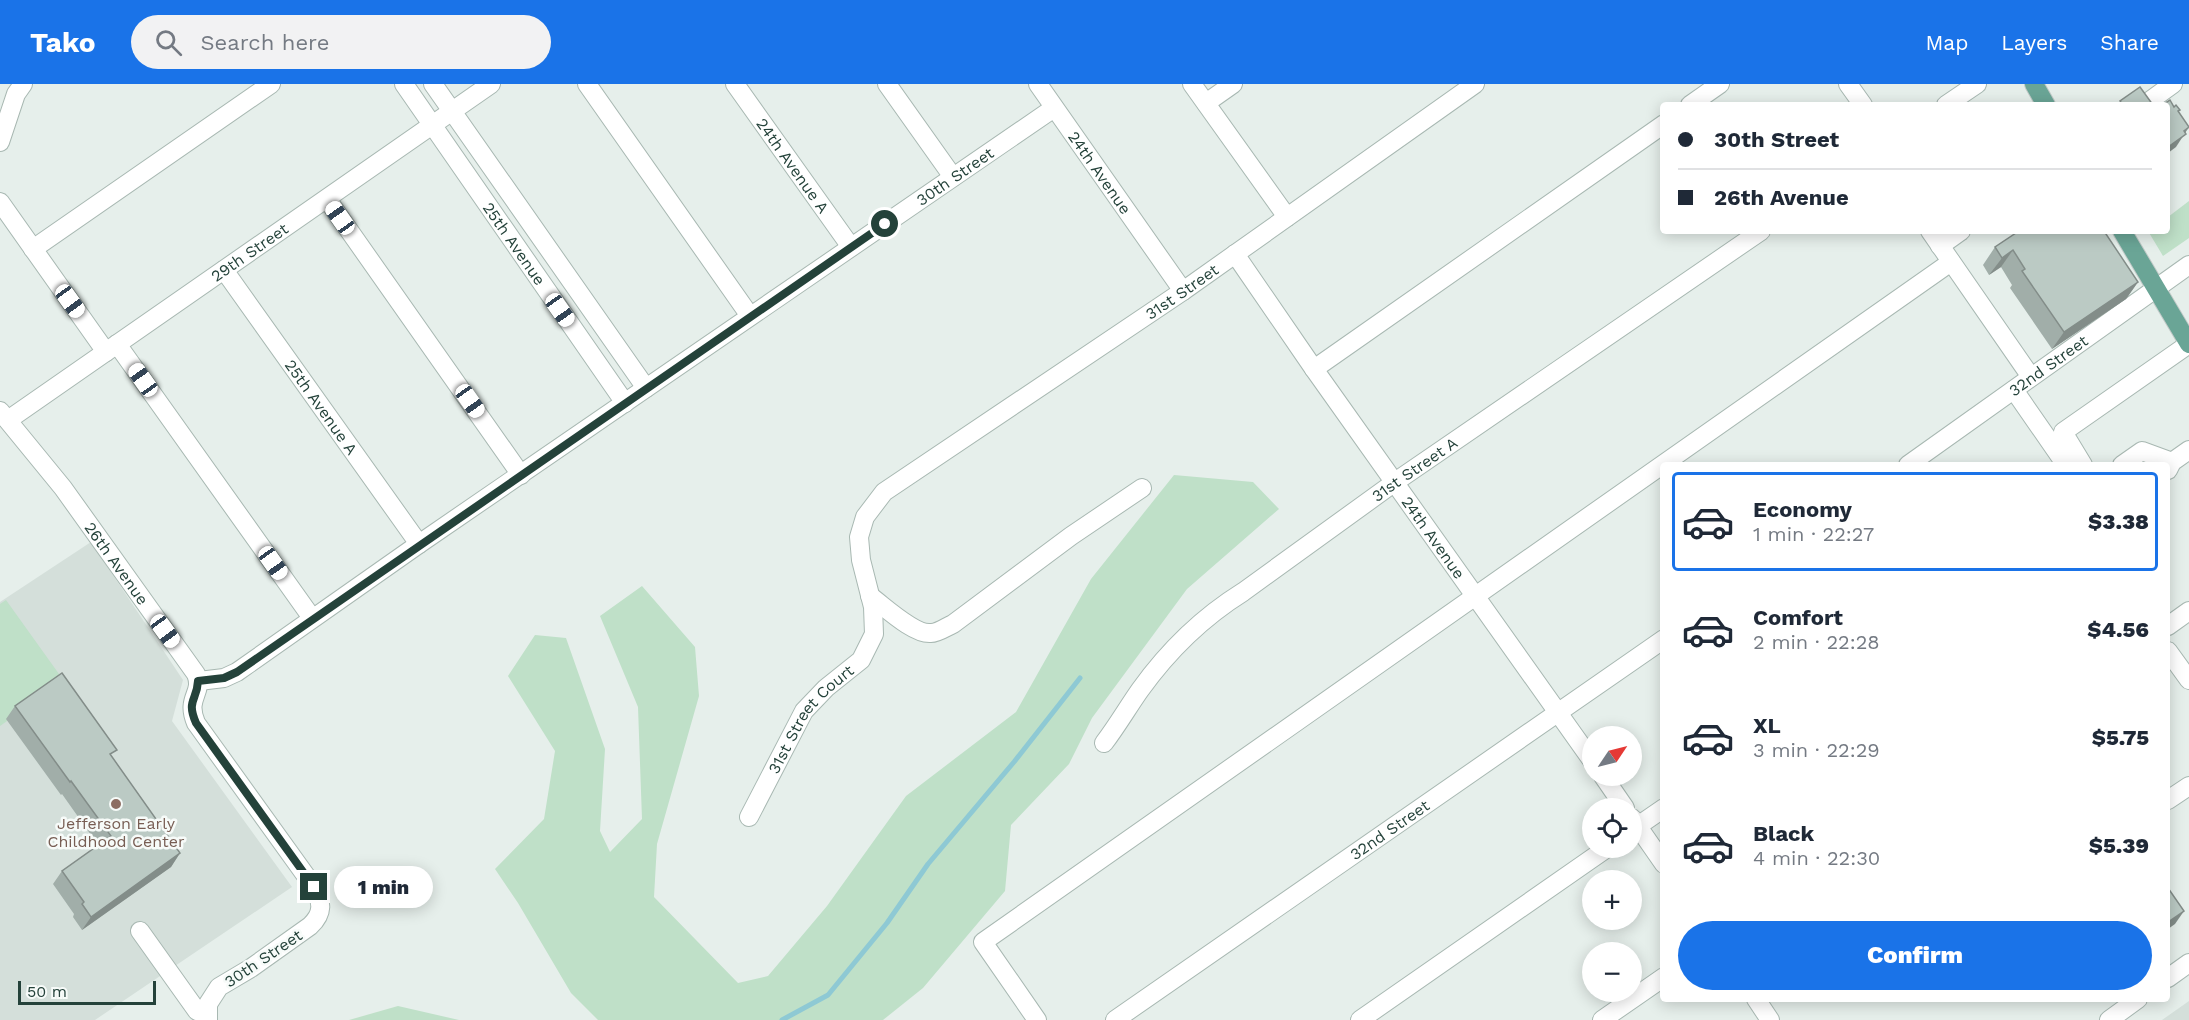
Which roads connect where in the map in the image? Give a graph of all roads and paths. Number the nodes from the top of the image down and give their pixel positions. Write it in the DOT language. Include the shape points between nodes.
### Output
graph roads {
  1 [pos="23,84"];
  2 [pos="271,84"];
  3 [pos="404,84"];
  4 [pos="433,84"];
  5 [pos="491,84"];
  6 [pos="587,84"];
  7 [pos="735,84"];
  8 [pos="887,84"];
  9 [pos="1038,84"];
  10 [pos="1192,84"];
  11 [pos="1233,84"];
  12 [pos="1475,84"];
  13 [pos="1720,84"];
  14 [pos="1848,84"];
  15 [pos="1977,84"];
  16 [pos="2034,84"];
  17 [pos="2173,84"];
  18 [pos="1694,102"];
  19 [pos="1861,102"];
  20 [pos="1950,102"];
  21 [pos="2044,102"];
  22 [pos="2148,102"];
  23 [pos="1206,103"];
  24 [pos="1054,108"];
  25 [pos="452,111"];
  26 [pos="432,124"];
  27 [pos="1660,127"];
  28 [pos="0,142"];
  29 [pos="953,177"];
  30 [pos="327,199"];
  31 [pos="0,202"];
  32 [pos="1287,217"];
  33 [pos="1757,234"];
  34 [pos="1932,234"];
  35 [pos="1957,234"];
  36 [pos="2124,234"];
  37 [pos="1940,246"];
  38 [pos="851,247"];
  39 [pos="33,249"];
  40 [pos="1235,254"];
  41 [pos="1951,262"];
  42 [pos="2189,264"];
  43 [pos="224,270"];
  44 [pos="2157,289"];
  45 [pos="1183,291"];
  46 [pos="750,316"];
  47 [pos="2189,344"];
  48 [pos="112,348"];
  49 [pos="1314,369"];
  50 [pos="2031,377"];
  51 [pos="646,388"];
  52 [pos="2014,390"];
  53 [pos="624,403"];
  54 [pos="4,416"];
  55 [pos="2189,450"];
  56 [pos="1667,462"];
  57 [pos="1912,462"];
  58 [pos="2064,462"];
  59 [pos="2081,462"];
  60 [pos="2126,462"];
  61 [pos="2163,462"];
  62 [pos="2170,466"];
  63 [pos="1660,467"];
  64 [pos="521,475"];
  65 [pos="1395,482"];
  66 [pos="1142,488"];
  67 [pos="884,492"];
  68 [pos="419,544"];
  69 [pos="870,596"];
  70 [pos="1476,596"];
  71 [pos="312,618"];
  72 [pos="1660,642"];
  73 [pos="2170,654"];
  74 [pos="2189,680"];
  75 [pos="198,681"];
  76 [pos="1559,713"];
  77 [pos="1104,743"];
  78 [pos="1582,746"];
  79 [pos="2189,786"];
  80 [pos="2170,799"];
  81 [pos="1660,810"];
  82 [pos="749,817"];
  83 [pos="1642,820"];
  84 [pos="1642,835"];
  85 [pos="1593,858"];
  86 [pos="1660,859"];
  87 [pos="140,931"];
  88 [pos="2189,963"];
  89 [pos="2170,977"];
  90 [pos="1660,980"];
  91 [pos="1758,1002"];
  92 [pos="2135,1002"];
  93 [pos="208,1017"];
  94 [pos="1037,1020"];
  95 [pos="1115,1020"];
  96 [pos="1360,1020"];
  97 [pos="1602,1020"];
  98 [pos="1770,1020"];
  99 [pos="2109,1020"];
  1 -- 28 [label="street"];
  2 -- 39 [label="street"];
  3 -- 26 [label="street, 25th Avenue"];
  4 -- 25 [label="street, 25th Avenue"];
  5 -- 25 [label="street, 29th Street"];
  6 -- 46 [label="street"];
  7 -- 38 [label="street, 24th Avenue A"];
  8 -- 29 [label="street"];
  9 -- 24 [label="street, 24th Avenue"];
  10 -- 23 [label="street"];
  11 -- 23 [label="street"];
  12 -- 32 [label="street, 31st Street"];
  13 -- 18 [label="street"];
  14 -- 19 [label="street"];
  15 -- 20 [label="street"];
  16 -- 21 [label="main road"];
  17 -- 22 [label="street"];
  23 -- 32 [label="street"];
  24 -- 29 [label="street, 30th Street"];
  24 -- 45 [label="street, 24th Avenue"];
  25 -- 26 [label="street, 29th Street"];
  25 -- 51 [label="street, 25th Avenue"];
  26 -- 30 [label="street, 29th Street"];
  26 -- 53 [label="street, 25th Avenue"];
  27 -- 49 [label="street"];
  29 -- 38 [label="street, 30th Street"];
  30 -- 43 [label="street, 29th Street"];
  30 -- 64 [label="street"];
  31 -- 39 [label="street"];
  32 -- 40 [label="street, 31st Street"];
  33 -- 65 [label="street, 31st Street A"];
  34 -- 37 [label="street"];
  35 -- 37 [label="street"];
  36 -- 44 [label="main road"];
  37 -- 41 [label="street"];
  38 -- 46 [label="street, 30th Street"];
  39 -- 48 [label="street"];
  40 -- 45 [label="street, 31st Street"];
  40 -- 49 [label="street, 24th Avenue"];
  41 -- 50 [label="street"];
  41 -- 56 [label="street"];
  42 -- 44 [label="street, 32nd Street"];
  43 -- 48 [label="street, 29th Street"];
  43 -- 68 [label="street, 25th Avenue A"];
  44 -- 47 [label="main road"];
  44 -- 50 [label="street, 32nd Street"];
  45 -- 67 [label="street, 31st Street"];
  46 -- 51 [label="street, 30th Street"];
  47 -- 59 [label="street" via="2062,432"];
  48 -- 54 [label="street, 29th Street"];
  48 -- 71 [label="street"];
  49 -- 65 [label="street, 24th Avenue"];
  50 -- 52 [label="street, 32nd Street"];
  51 -- 53 [label="street, 30th Street"];
  52 -- 57 [label="street, 32nd Street"];
  52 -- 58 [label="street"];
  53 -- 64 [label="street, 30th Street"];
  54 -- 75 [label="street, 26th Avenue" via="63,488"];
  55 -- 62 [label="street"];
  60 -- 61 [label="street" via="2142,451"];
  63 -- 70 [label="street"];
  64 -- 68 [label="street, 30th Street"];
  65 -- 70 [label="street, 24th Avenue"];
  65 -- 77 [label="street, 31st Street A" via="1189,632 1141,689"];
  66 -- 69 [label="street" via="953,624 932,633 909,626"];
  67 -- 69 [label="street, 31st Street Court" via="865,517 858,537"];
  68 -- 71 [label="street, 30th Street"];
  69 -- 82 [label="street, 31st Street Court" via="874,634 861,660 804,711"];
  70 -- 76 [label="street, 24th Avenue"];
  70 -- 94 [label="street" via="983,942"];
  71 -- 75 [label="street, 30th Street" via="237,672"];
  72 -- 76 [label="street, 32nd Street"];
  73 -- 74 [label="street"];
  75 -- 93 [label="street, 30th Street" via="191,705 196,723 314,887 321,903 318,919 310,926 219,987 208,1004"];
  76 -- 78 [label="street, 24th Avenue"];
  76 -- 95 [label="street, 32nd Street"];
  79 -- 80 [label="street"];
  81 -- 83 [label="street"];
  84 -- 86 [label="street"];
  85 -- 96 [label="street"];
  87 -- 93 [label="street" via="197,1011"];
  88 -- 89 [label="street"];
  90 -- 97 [label="street"];
  91 -- 98 [label="street"];
  92 -- 99 [label="street"];
}
